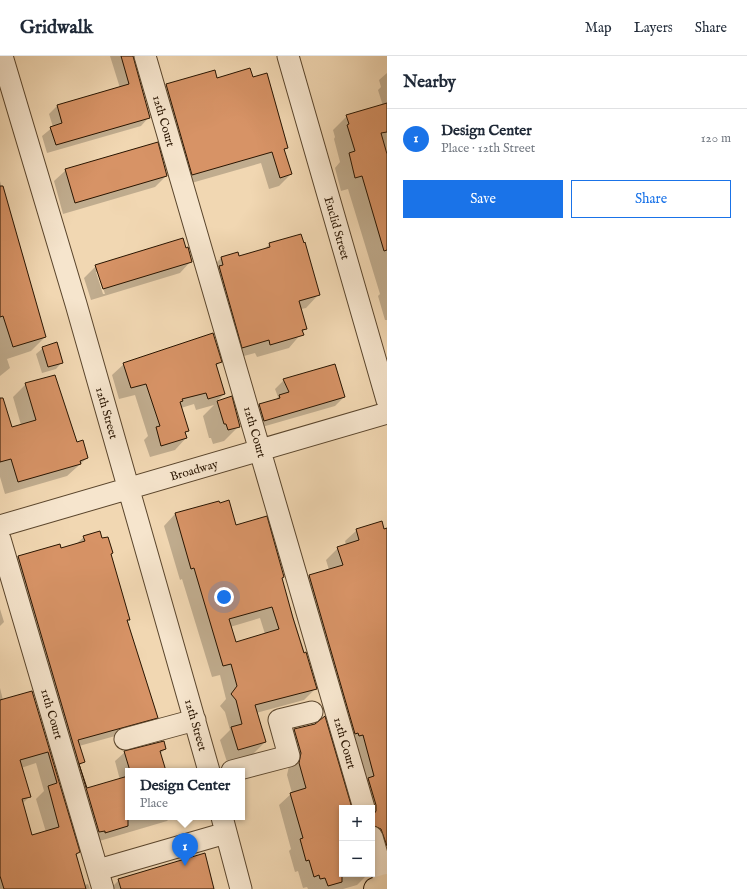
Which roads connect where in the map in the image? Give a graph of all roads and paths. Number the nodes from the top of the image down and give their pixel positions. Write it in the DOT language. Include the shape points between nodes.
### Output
graph roads {
  1 [pos="2,56"];
  2 [pos="145,56"];
  3 [pos="288,56"];
  4 [pos="387,400"];
  5 [pos="387,413"];
  6 [pos="260,451"];
  7 [pos="129,489"];
  8 [pos="0,526"];
  9 [pos="0,539"];
  10 [pos="312,712"];
  11 [pos="195,720"];
  12 [pos="125,739"];
  13 [pos="208,768"];
  14 [pos="243,768"];
  15 [pos="363,805"];
  16 [pos="224,825"];
  17 [pos="373,841"];
  18 [pos="101,880"];
  19 [pos="383,887"];
  20 [pos="241,889"];
  1 -- 7 [label="street, 12th Street"];
  2 -- 6 [label="street, 12th Court"];
  3 -- 4 [label="street, Euclid Street"];
  5 -- 6 [label="street, Broadway"];
  6 -- 7 [label="street, Broadway"];
  6 -- 15 [label="street, 12th Court"];
  7 -- 8 [label="street, Broadway"];
  7 -- 11 [label="street, 12th Street"];
  9 -- 18 [label="street, 11th Court"];
  10 -- 14 [label="street" via="279,720 289,756"];
  11 -- 12 [label="street"];
  11 -- 13 [label="street, 12th Street"];
  16 -- 18 [label="street"];
  16 -- 20 [label="street"];
  17 -- 19 [label="street"];
}
